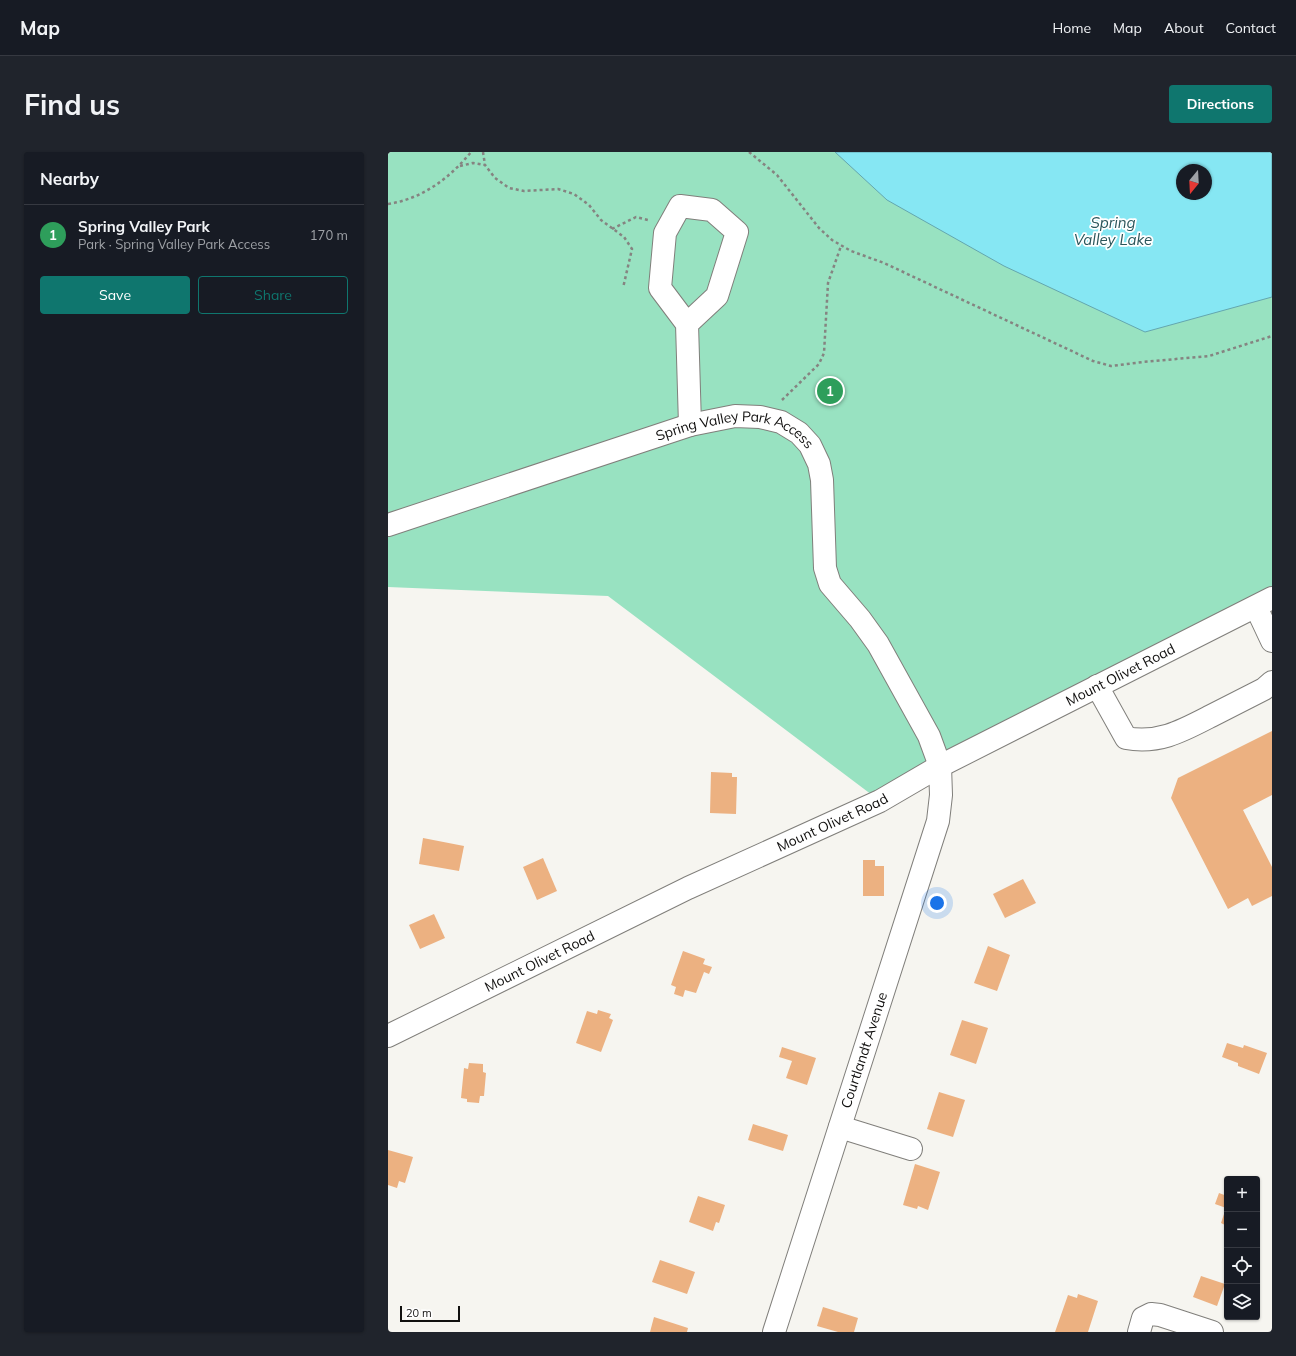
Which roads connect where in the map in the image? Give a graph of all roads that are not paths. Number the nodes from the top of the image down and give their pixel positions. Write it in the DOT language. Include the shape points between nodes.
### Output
graph roads {
  1 [pos="687,324"];
  2 [pos="690,426"];
  3 [pos="388,525"];
  4 [pos="1264,602"];
  5 [pos="1272,641"];
  6 [pos="1272,682"];
  7 [pos="1097,686"];
  8 [pos="940,766"];
  9 [pos="388,1036"];
  10 [pos="840,1127"];
  11 [pos="911,1149"];
  12 [pos="774,1332"];
  13 [pos="1139,1332"];
  14 [pos="1212,1332"];
  1 -- 1 [label="street" via="717,296 737,232 712,210 680,206 665,233 660,288"];
  1 -- 2 [label="street"];
  2 -- 3 [label="street, Spring Valley Park Access"];
  2 -- 8 [label="street, Spring Valley Park Access" via="735,416 760,417 782,422 810,444 819,464 822,480 825,568 830,584 878,644 929,736"];
  4 -- 5 [label="street"];
  4 -- 7 [label="street, Mount Olivet Road"];
  6 -- 7 [label="street" via="1264,689 1176,734 1139,740 1126,738"];
  7 -- 8 [label="street, Mount Olivet Road"];
  8 -- 9 [label="street, Mount Olivet Road" via="880,801 688,888"];
  8 -- 10 [label="street, Courtlandt Avenue" via="941,795 938,821"];
  10 -- 11 [label="street"];
  10 -- 12 [label="street, Courtlandt Avenue"];
  13 -- 14 [label="street" via="1143,1318 1151,1314"];
}
